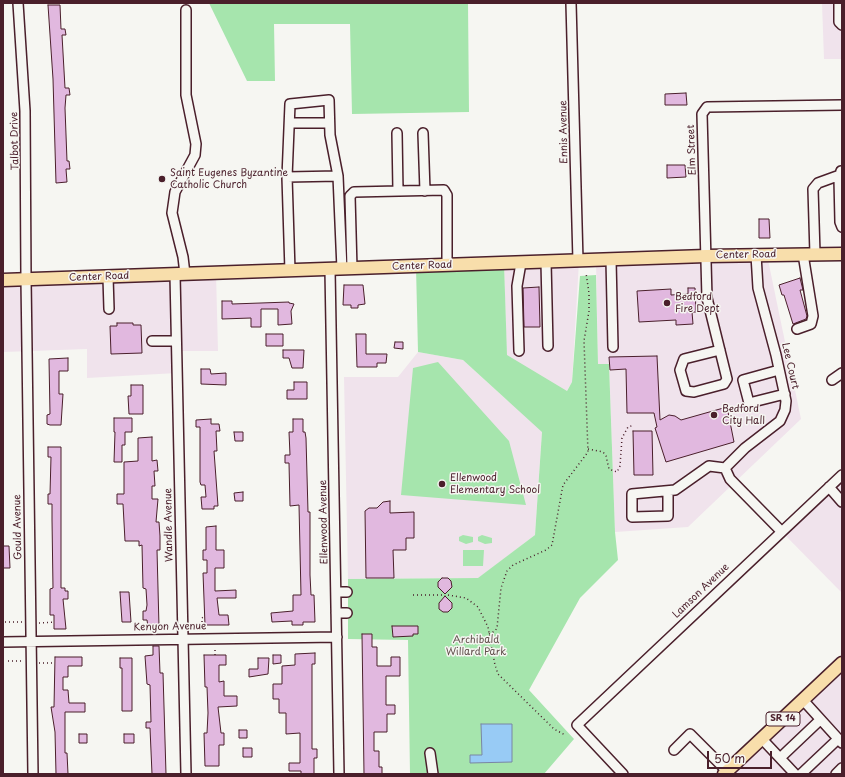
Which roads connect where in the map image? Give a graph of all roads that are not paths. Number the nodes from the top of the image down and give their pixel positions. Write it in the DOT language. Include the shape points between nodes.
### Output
graph roads {
  1 [pos="18,3"];
  2 [pos="571,3"];
  3 [pos="839,3"];
  4 [pos="186,10"];
  5 [pos="842,25"];
  6 [pos="842,105"];
  7 [pos="290,123"];
  8 [pos="330,123"];
  9 [pos="397,133"];
  10 [pos="423,133"];
  11 [pos="841,172"];
  12 [pos="338,176"];
  13 [pos="287,177"];
  14 [pos="398,191"];
  15 [pos="425,191"];
  16 [pos="842,227"];
  17 [pos="809,254"];
  18 [pos="842,254"];
  19 [pos="756,255"];
  20 [pos="706,256"];
  21 [pos="610,260"];
  22 [pos="578,261"];
  23 [pos="546,262"];
  24 [pos="521,263"];
  25 [pos="447,265"];
  26 [pos="341,269"];
  27 [pos="290,271"];
  28 [pos="180,274"];
  29 [pos="108,277"];
  30 [pos="26,279"];
  31 [pos="3,280"];
  32 [pos="109,309"];
  33 [pos="797,329"];
  34 [pos="152,341"];
  35 [pos="176,341"];
  36 [pos="548,346"];
  37 [pos="614,347"];
  38 [pos="720,350"];
  39 [pos="519,351"];
  40 [pos="779,370"];
  41 [pos="842,372"];
  42 [pos="832,380"];
  43 [pos="785,394"];
  44 [pos="725,468"];
  45 [pos="842,475"];
  46 [pos="829,487"];
  47 [pos="668,491"];
  48 [pos="842,502"];
  49 [pos="781,531"];
  50 [pos="336,592"];
  51 [pos="347,592"];
  52 [pos="336,613"];
  53 [pos="347,613"];
  54 [pos="337,637"];
  55 [pos="182,638"];
  56 [pos="31,641"];
  57 [pos="3,642"];
  58 [pos="842,663"];
  59 [pos="803,700"];
  60 [pos="820,720"];
  61 [pos="762,738"];
  62 [pos="840,741"];
  63 [pos="674,750"];
  64 [pos="430,754"];
  65 [pos="780,758"];
  66 [pos="842,768"];
  67 [pos="725,773"];
  68 [pos="33,774"];
  69 [pos="186,774"];
  70 [pos="339,774"];
  71 [pos="433,774"];
  72 [pos="623,774"];
  73 [pos="795,774"];
  74 [pos="801,774"];
  75 [pos="836,774"];
  1 -- 30 [label="street, Talbot Drive" via="26,111"];
  2 -- 22 [label="street, Ennis Avenue"];
  3 -- 5 [label="street" via="839,22"];
  4 -- 28 [label="street, Wandle Avenue" via="186,95 196,144 195,155 175,192 172,212 183,258"];
  6 -- 20 [label="street, Elm Street" via="707,107 702,114"];
  7 -- 8 [label="street"];
  7 -- 8 [label="street" via="292,102 329,100"];
  7 -- 13 [label="street"];
  8 -- 12 [label="street" via="331,147"];
  9 -- 14 [label="street"];
  10 -- 15 [label="street"];
  11 -- 16 [label="street"];
  11 -- 17 [label="street" via="818,183 813,189"];
  12 -- 13 [label="street"];
  12 -- 26 [label="street"];
  13 -- 27 [label="street"];
  14 -- 15 [label="street"];
  14 -- 26 [label="street" via="354,192 350,196"];
  15 -- 25 [label="street" via="444,190 446,195"];
  17 -- 18 [label="main road, Center Road"];
  17 -- 19 [label="main road, Center Road"];
  17 -- 33 [label="street" via="813,316 811,324"];
  19 -- 20 [label="main road, Center Road"];
  19 -- 40 [label="street, Lee Court" via="758,288"];
  20 -- 21 [label="main road, Center Road"];
  20 -- 38 [label="street" via="707,298"];
  21 -- 22 [label="main road, Center Road"];
  21 -- 37 [label="street"];
  22 -- 23 [label="main road, Center Road"];
  23 -- 24 [label="main road, Center Road"];
  23 -- 36 [label="street"];
  24 -- 25 [label="main road, Center Road"];
  24 -- 39 [label="street" via="517,286"];
  25 -- 26 [label="main road, Center Road"];
  26 -- 27 [label="main road, Center Road"];
  26 -- 50 [label="street, Ellenwood Avenue"];
  27 -- 28 [label="main road, Center Road"];
  28 -- 29 [label="main road, Center Road"];
  28 -- 35 [label="street, Wandle Avenue"];
  29 -- 30 [label="main road, Center Road"];
  29 -- 32 [label="street"];
  30 -- 31 [label="main road, Center Road"];
  30 -- 56 [label="street, Gould Avenue"];
  34 -- 35 [label="street"];
  35 -- 55 [label="street, Wandle Avenue"];
  38 -- 38 [label="street" via="684,359 680,370 686,391 694,392 724,384 727,379"];
  40 -- 43 [label="street, Lee Court"];
  40 -- 43 [label="street" via="743,380 748,403"];
  41 -- 42 [label="street"];
  43 -- 44 [label="street, Lee Court" via="785,410 780,421 745,448"];
  44 -- 47 [label="street" via="708,466 675,490"];
  44 -- 49 [label="street" via="730,479"];
  45 -- 46 [label="street, Lamson Avenue"];
  46 -- 48 [label="street"];
  46 -- 49 [label="street, Lamson Avenue"];
  47 -- 47 [label="street" via="632,494 632,517 668,516"];
  49 -- 72 [label="street, Lamson Avenue" via="577,725"];
  50 -- 51 [label="street"];
  50 -- 52 [label="street, Ellenwood Avenue"];
  52 -- 53 [label="street"];
  52 -- 54 [label="street, Ellenwood Avenue"];
  54 -- 55 [label="street, Kenyon Avenue"];
  54 -- 70 [label="street, Ellenwood Avenue"];
  55 -- 56 [label="street, Kenyon Avenue"];
  55 -- 69 [label="street, Wandle Avenue"];
  56 -- 57 [label="street, Kenyon Avenue"];
  56 -- 68 [label="street, Gould Avenue"];
  58 -- 59 [label="main road, SR 14"];
  59 -- 60 [label="street"];
  59 -- 61 [label="main road, SR 14"];
  60 -- 62 [label="street"];
  60 -- 65 [label="street"];
  61 -- 65 [label="street"];
  61 -- 67 [label="main road, SR 14"];
  62 -- 74 [label="street"];
  63 -- 67 [label="street" via="690,734"];
  64 -- 71 [label="street"];
  65 -- 73 [label="street"];
  66 -- 75 [label="street"];
}
